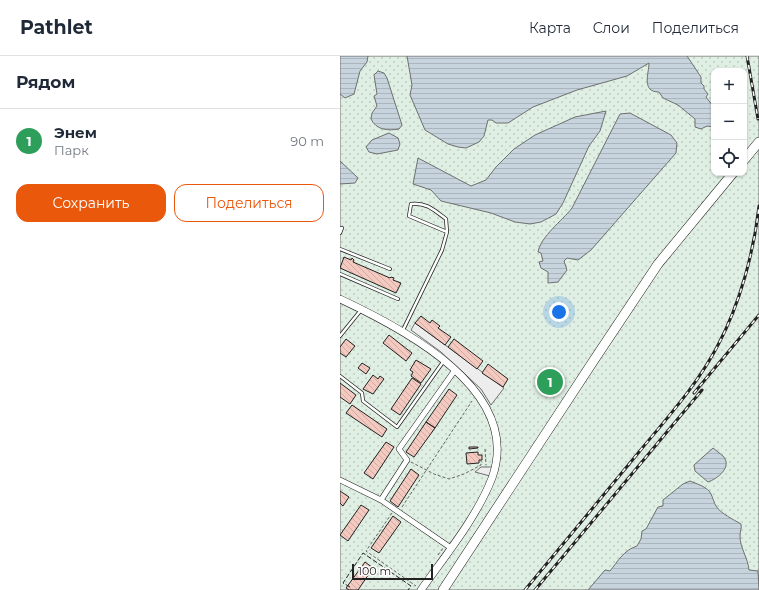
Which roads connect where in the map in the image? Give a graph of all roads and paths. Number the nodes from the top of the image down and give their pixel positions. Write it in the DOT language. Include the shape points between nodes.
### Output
graph roads {
  1 [pos="759,142"];
  2 [pos="747,156"];
  3 [pos="731,176"];
  4 [pos="340,228"];
  5 [pos="447,232"];
  6 [pos="340,233"];
  7 [pos="340,249"];
  8 [pos="390,270"];
  9 [pos="340,274"];
  10 [pos="340,299"];
  11 [pos="398,299"];
  12 [pos="362,309"];
  13 [pos="403,330"];
  14 [pos="340,336"];
  15 [pos="444,360"];
  16 [pos="455,370"];
  17 [pos="340,376"];
  18 [pos="477,395"];
  19 [pos="485,449"];
  20 [pos="482,457"];
  21 [pos="485,457"];
  22 [pos="407,460"];
  23 [pos="481,460"];
  24 [pos="486,465"];
  25 [pos="426,470"];
  26 [pos="340,480"];
  27 [pos="381,500"];
  28 [pos="396,511"];
  29 [pos="451,548"];
  30 [pos="419,588"];
  31 [pos="443,590"];
  1 -- 2 [label="highway"];
  3 -- 31 [label="highway" via="658,264"];
  4 -- 6 [label="lane"];
  5 -- 5 [label="lane" via="446,219 421,203 411,204 409,216"];
  5 -- 13 [label="lane" via="442,250"];
  7 -- 8 [label="lane"];
  9 -- 11 [label="lane"];
  10 -- 12 [label="street"];
  12 -- 13 [label="street"];
  12 -- 14 [label="lane"];
  13 -- 15 [label="street"];
  15 -- 16 [label="street"];
  15 -- 17 [label="lane" via="397,427 363,401 362,393"];
  16 -- 18 [label="street"];
  16 -- 22 [label="street" via="399,449"];
  18 -- 25 [label="path"];
  18 -- 29 [label="street" via="494,428 497,445 496,463 492,478 470,520"];
  19 -- 21 [label="path"];
  20 -- 21 [label="path"];
  21 -- 24 [label="path"];
  22 -- 25 [label="path"];
  22 -- 27 [label="street"];
  23 -- 25 [label="path" via="481,465 453,479"];
  25 -- 28 [label="path"];
  26 -- 27 [label="street"];
  27 -- 28 [label="street"];
  28 -- 29 [label="street"];
  28 -- 30 [label="path" via="366,551"];
  29 -- 30 [label="street"];
}
